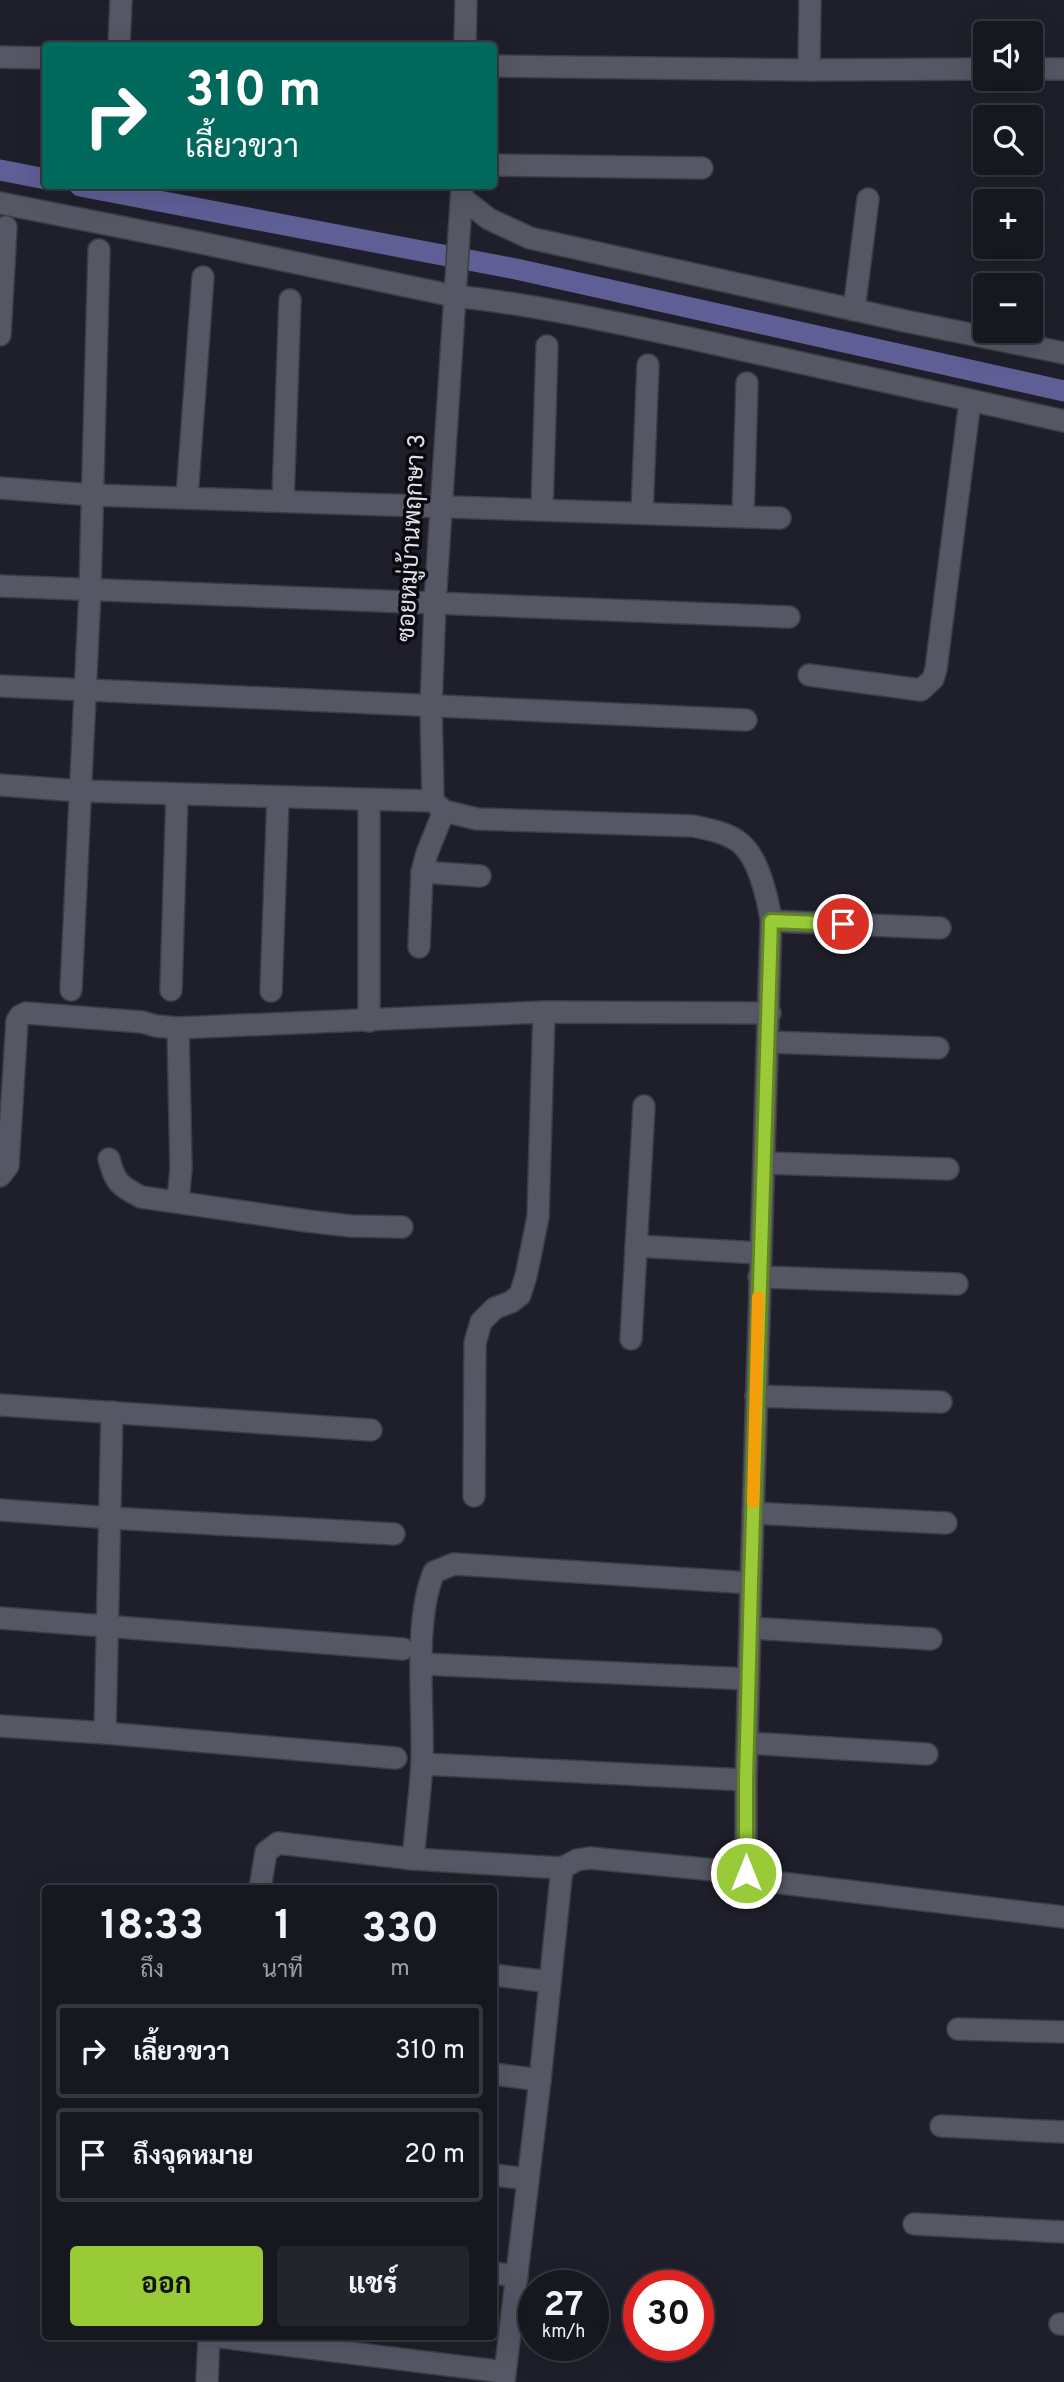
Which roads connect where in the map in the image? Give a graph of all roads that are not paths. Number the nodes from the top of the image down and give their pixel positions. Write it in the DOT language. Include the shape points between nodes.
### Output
graph roads {
  1 [pos="121,0"];
  2 [pos="466,0"];
  3 [pos="810,0"];
  4 [pos="119,42"];
  5 [pos="465,42"];
  6 [pos="0,57"];
  7 [pos="42,58"];
  8 [pos="497,66"];
  9 [pos="973,69"];
  10 [pos="1043,69"];
  11 [pos="1064,69"];
  12 [pos="809,70"];
  13 [pos="497,165"];
  14 [pos="702,168"];
  15 [pos="462,192"];
  16 [pos="868,199"];
  17 [pos="0,203"];
  18 [pos="6,227"];
  19 [pos="99,250"];
  20 [pos="203,277"];
  21 [pos="454,287"];
  22 [pos="290,300"];
  23 [pos="854,310"];
  24 [pos="0,335"];
  25 [pos="547,346"];
  26 [pos="1064,353"];
  27 [pos="648,365"];
  28 [pos="747,383"];
  29 [pos="970,401"];
  30 [pos="1064,421"];
  31 [pos="0,488"];
  32 [pos="92,495"];
  33 [pos="187,497"];
  34 [pos="283,500"];
  35 [pos="441,506"];
  36 [pos="542,509"];
  37 [pos="642,513"];
  38 [pos="743,516"];
  39 [pos="780,518"];
  40 [pos="0,586"];
  41 [pos="90,590"];
  42 [pos="435,603"];
  43 [pos="789,617"];
  44 [pos="809,674"];
  45 [pos="0,687"];
  46 [pos="85,690"];
  47 [pos="431,706"];
  48 [pos="747,720"];
  49 [pos="0,785"];
  50 [pos="80,791"];
  51 [pos="177,794"];
  52 [pos="278,798"];
  53 [pos="369,800"];
  54 [pos="439,806"];
  55 [pos="422,872"];
  56 [pos="480,876"];
  57 [pos="771,921"];
  58 [pos="940,928"];
  59 [pos="419,947"];
  60 [pos="71,990"];
  61 [pos="171,990"];
  62 [pos="271,991"];
  63 [pos="544,1012"];
  64 [pos="770,1013"];
  65 [pos="369,1021"];
  66 [pos="178,1028"];
  67 [pos="768,1042"];
  68 [pos="938,1048"];
  69 [pos="643,1106"];
  70 [pos="109,1159"];
  71 [pos="764,1163"];
  72 [pos="948,1169"];
  73 [pos="0,1177"];
  74 [pos="178,1202"];
  75 [pos="402,1227"];
  76 [pos="636,1246"];
  77 [pos="759,1253"];
  78 [pos="759,1277"];
  79 [pos="957,1284"];
  80 [pos="632,1339"];
  81 [pos="756,1395"];
  82 [pos="941,1402"];
  83 [pos="0,1405"];
  84 [pos="111,1412"];
  85 [pos="371,1430"];
  86 [pos="474,1496"];
  87 [pos="0,1510"];
  88 [pos="753,1513"];
  89 [pos="111,1518"];
  90 [pos="946,1523"];
  91 [pos="394,1534"];
  92 [pos="751,1583"];
  93 [pos="0,1618"];
  94 [pos="108,1626"];
  95 [pos="750,1628"];
  96 [pos="930,1639"];
  97 [pos="403,1649"];
  98 [pos="422,1664"];
  99 [pos="748,1679"];
  100 [pos="0,1726"];
  101 [pos="105,1733"];
  102 [pos="748,1743"];
  103 [pos="927,1754"];
  104 [pos="396,1758"];
  105 [pos="422,1764"];
  106 [pos="746,1780"];
  107 [pos="413,1859"];
  108 [pos="562,1868"];
  109 [pos="746,1873"];
  110 [pos="260,1885"];
  111 [pos="1064,1917"];
  112 [pos="497,1975"];
  113 [pos="550,1982"];
  114 [pos="958,2029"];
  115 [pos="1064,2032"];
  116 [pos="497,2074"];
  117 [pos="540,2080"];
  118 [pos="941,2126"];
  119 [pos="1064,2132"];
  120 [pos="497,2175"];
  121 [pos="527,2179"];
  122 [pos="914,2224"];
  123 [pos="1064,2232"];
  124 [pos="497,2273"];
  125 [pos="517,2276"];
  126 [pos="211,2340"];
  127 [pos="240,2340"];
  128 [pos="504,2377"];
  129 [pos="207,2382"];
  1 -- 4 [label="street"];
  2 -- 5 [label="street"];
  3 -- 12 [label="street"];
  6 -- 7 [label="street"];
  8 -- 12 [label="street"];
  9 -- 12 [label="street"];
  10 -- 11 [label="street"];
  13 -- 14 [label="street"];
  15 -- 21 [label="street, ซอยหมู่บ้านพฤกษา 3"];
  15 -- 23 [label="street" via="489,219 530,238"];
  16 -- 23 [label="street"];
  17 -- 21 [label="street"];
  18 -- 24 [label="street"];
  19 -- 32 [label="street"];
  20 -- 33 [label="street"];
  21 -- 29 [label="street" via="492,300 614,322"];
  21 -- 35 [label="street, ซอยหมู่บ้านพฤกษา 3"];
  22 -- 34 [label="street"];
  23 -- 26 [label="street"];
  25 -- 36 [label="street"];
  27 -- 37 [label="street"];
  28 -- 38 [label="street"];
  29 -- 30 [label="street"];
  29 -- 44 [label="street" via="933,679 921,690"];
  31 -- 32 [label="street"];
  32 -- 33 [label="street"];
  32 -- 41 [label="street"];
  33 -- 34 [label="street"];
  34 -- 35 [label="street"];
  35 -- 36 [label="street"];
  35 -- 42 [label="street, ซอยหมู่บ้านพฤกษา 3"];
  36 -- 37 [label="street"];
  37 -- 38 [label="street"];
  38 -- 39 [label="street"];
  40 -- 41 [label="street"];
  41 -- 42 [label="street"];
  41 -- 46 [label="street"];
  42 -- 43 [label="street"];
  42 -- 47 [label="street, ซอยหมู่บ้านพฤกษา 3"];
  45 -- 46 [label="street"];
  46 -- 47 [label="street"];
  46 -- 50 [label="street"];
  47 -- 48 [label="street"];
  47 -- 54 [label="street, ซอยหมู่บ้านพฤกษา 3"];
  49 -- 50 [label="street"];
  50 -- 51 [label="street"];
  50 -- 60 [label="street"];
  51 -- 52 [label="street"];
  51 -- 61 [label="street"];
  52 -- 53 [label="street"];
  52 -- 62 [label="street"];
  53 -- 54 [label="street"];
  53 -- 65 [label="street"];
  54 -- 55 [label="street"];
  54 -- 57 [label="street" via="477,819 693,826 719,831 754,857"];
  55 -- 56 [label="street"];
  55 -- 59 [label="street"];
  57 -- 58 [label="street"];
  57 -- 64 [label="street"];
  63 -- 64 [label="street"];
  63 -- 65 [label="street"];
  63 -- 86 [label="street" via="538,1217 520,1295 495,1308 481,1322 475,1343"];
  64 -- 67 [label="street"];
  65 -- 66 [label="street"];
  66 -- 73 [label="street" via="99,1018 19,1016 8,1166"];
  66 -- 74 [label="street"];
  67 -- 68 [label="street"];
  67 -- 71 [label="street"];
  69 -- 76 [label="street"];
  70 -- 74 [label="street" via="121,1186 141,1197"];
  71 -- 72 [label="street"];
  71 -- 77 [label="street"];
  74 -- 75 [label="street" via="351,1226"];
  76 -- 77 [label="street"];
  76 -- 80 [label="street"];
  77 -- 78 [label="street"];
  78 -- 79 [label="street"];
  78 -- 81 [label="street"];
  81 -- 82 [label="street"];
  81 -- 88 [label="street"];
  83 -- 84 [label="street"];
  84 -- 85 [label="street"];
  84 -- 89 [label="street"];
  87 -- 89 [label="street"];
  88 -- 90 [label="street"];
  88 -- 92 [label="street"];
  89 -- 91 [label="street"];
  89 -- 94 [label="street"];
  92 -- 95 [label="street"];
  92 -- 98 [label="street" via="454,1563 434,1572 427,1588"];
  93 -- 94 [label="street"];
  94 -- 97 [label="street"];
  94 -- 101 [label="street"];
  95 -- 96 [label="street"];
  95 -- 99 [label="street"];
  98 -- 99 [label="street"];
  98 -- 105 [label="street"];
  99 -- 102 [label="street"];
  100 -- 101 [label="street"];
  101 -- 104 [label="street"];
  102 -- 103 [label="street"];
  102 -- 106 [label="street"];
  105 -- 106 [label="street"];
  105 -- 107 [label="street"];
  106 -- 109 [label="street"];
  107 -- 108 [label="street"];
  107 -- 110 [label="street" via="278,1843 266,1852"];
  108 -- 109 [label="street" via="590,1858"];
  108 -- 113 [label="street"];
  109 -- 111 [label="street" via="780,1883"];
  112 -- 113 [label="street"];
  113 -- 117 [label="street"];
  114 -- 115 [label="street"];
  116 -- 117 [label="street"];
  117 -- 121 [label="street"];
  118 -- 119 [label="street"];
  120 -- 121 [label="street"];
  121 -- 125 [label="street"];
  122 -- 123 [label="street"];
  124 -- 125 [label="street"];
  125 -- 128 [label="street"];
  126 -- 129 [label="street"];
  127 -- 128 [label="street"];
}
